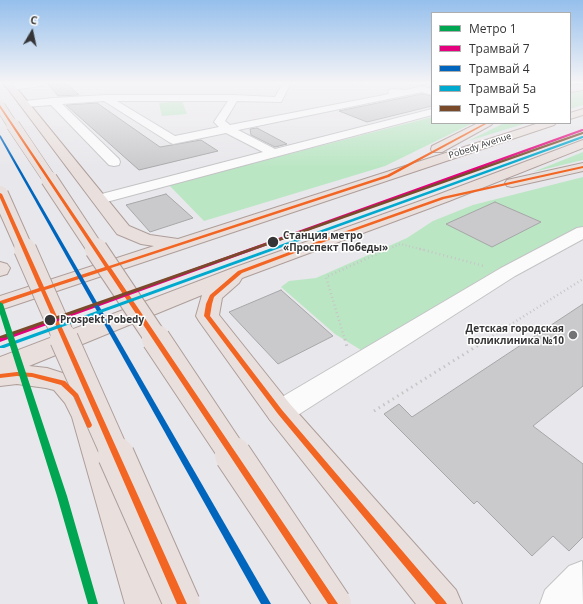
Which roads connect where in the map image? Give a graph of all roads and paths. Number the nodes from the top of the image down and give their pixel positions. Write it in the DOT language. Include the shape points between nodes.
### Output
graph roads {
  1 [pos="18,111"];
  2 [pos="30,111"];
  3 [pos="63,111"];
  4 [pos="127,111"];
  5 [pos="226,111"];
  6 [pos="316,111"];
  7 [pos="431,112"];
  8 [pos="583,112"];
  9 [pos="571,116"];
  10 [pos="485,124"];
  11 [pos="547,124"];
  12 [pos="228,129"];
  13 [pos="583,144"];
  14 [pos="275,154"];
  15 [pos="114,162"];
  16 [pos="583,167"];
  17 [pos="388,176"];
  18 [pos="0,194"];
  19 [pos="443,198"];
  20 [pos="99,199"];
  21 [pos="583,232"];
  22 [pos="180,243"];
  23 [pos="240,272"];
  24 [pos="508,272"];
  25 [pos="583,278"];
  26 [pos="0,303"];
  27 [pos="0,367"];
  28 [pos="354,367"];
  29 [pos="0,376"];
  30 [pos="374,411"];
  31 [pos="280,412"];
  32 [pos="145,604"];
  33 [pos="182,604"];
  34 [pos="333,604"];
  35 [pos="442,604"];
  1 -- 34 [label="main road, bridge"];
  2 -- 20 [label="main road"];
  3 -- 15 [label="lane"];
  4 -- 12 [label="lane" via="173,140"];
  5 -- 12 [label="lane" via="219,122"];
  6 -- 12 [label="lane"];
  7 -- 14 [label="lane"];
  8 -- 9 [label="main road"];
  10 -- 17 [label="main road"];
  11 -- 17 [label="main road, Pobedy Avenue"];
  12 -- 14 [label="lane"];
  13 -- 19 [label="main road"];
  14 -- 20 [label="lane"];
  16 -- 19 [label="main road"];
  17 -- 22 [label="main road, Pobedy Avenue"];
  18 -- 33 [label="main road, bridge"];
  19 -- 23 [label="main road"];
  20 -- 22 [label="main road" via="123,230 147,240"];
  21 -- 24 [label="lane"];
  22 -- 26 [label="main road, Pobedy Avenue"];
  23 -- 27 [label="main road"];
  23 -- 31 [label="main road" via="212,296 207,316"];
  24 -- 28 [label="lane"];
  24 -- 28 [label="path" via="400,244 326,277"];
  25 -- 30 [label="path"];
  28 -- 31 [label="lane"];
  29 -- 32 [label="main road" via="17,374 48,378 63,383 76,396 86,417"];
  31 -- 35 [label="main road"];
}
